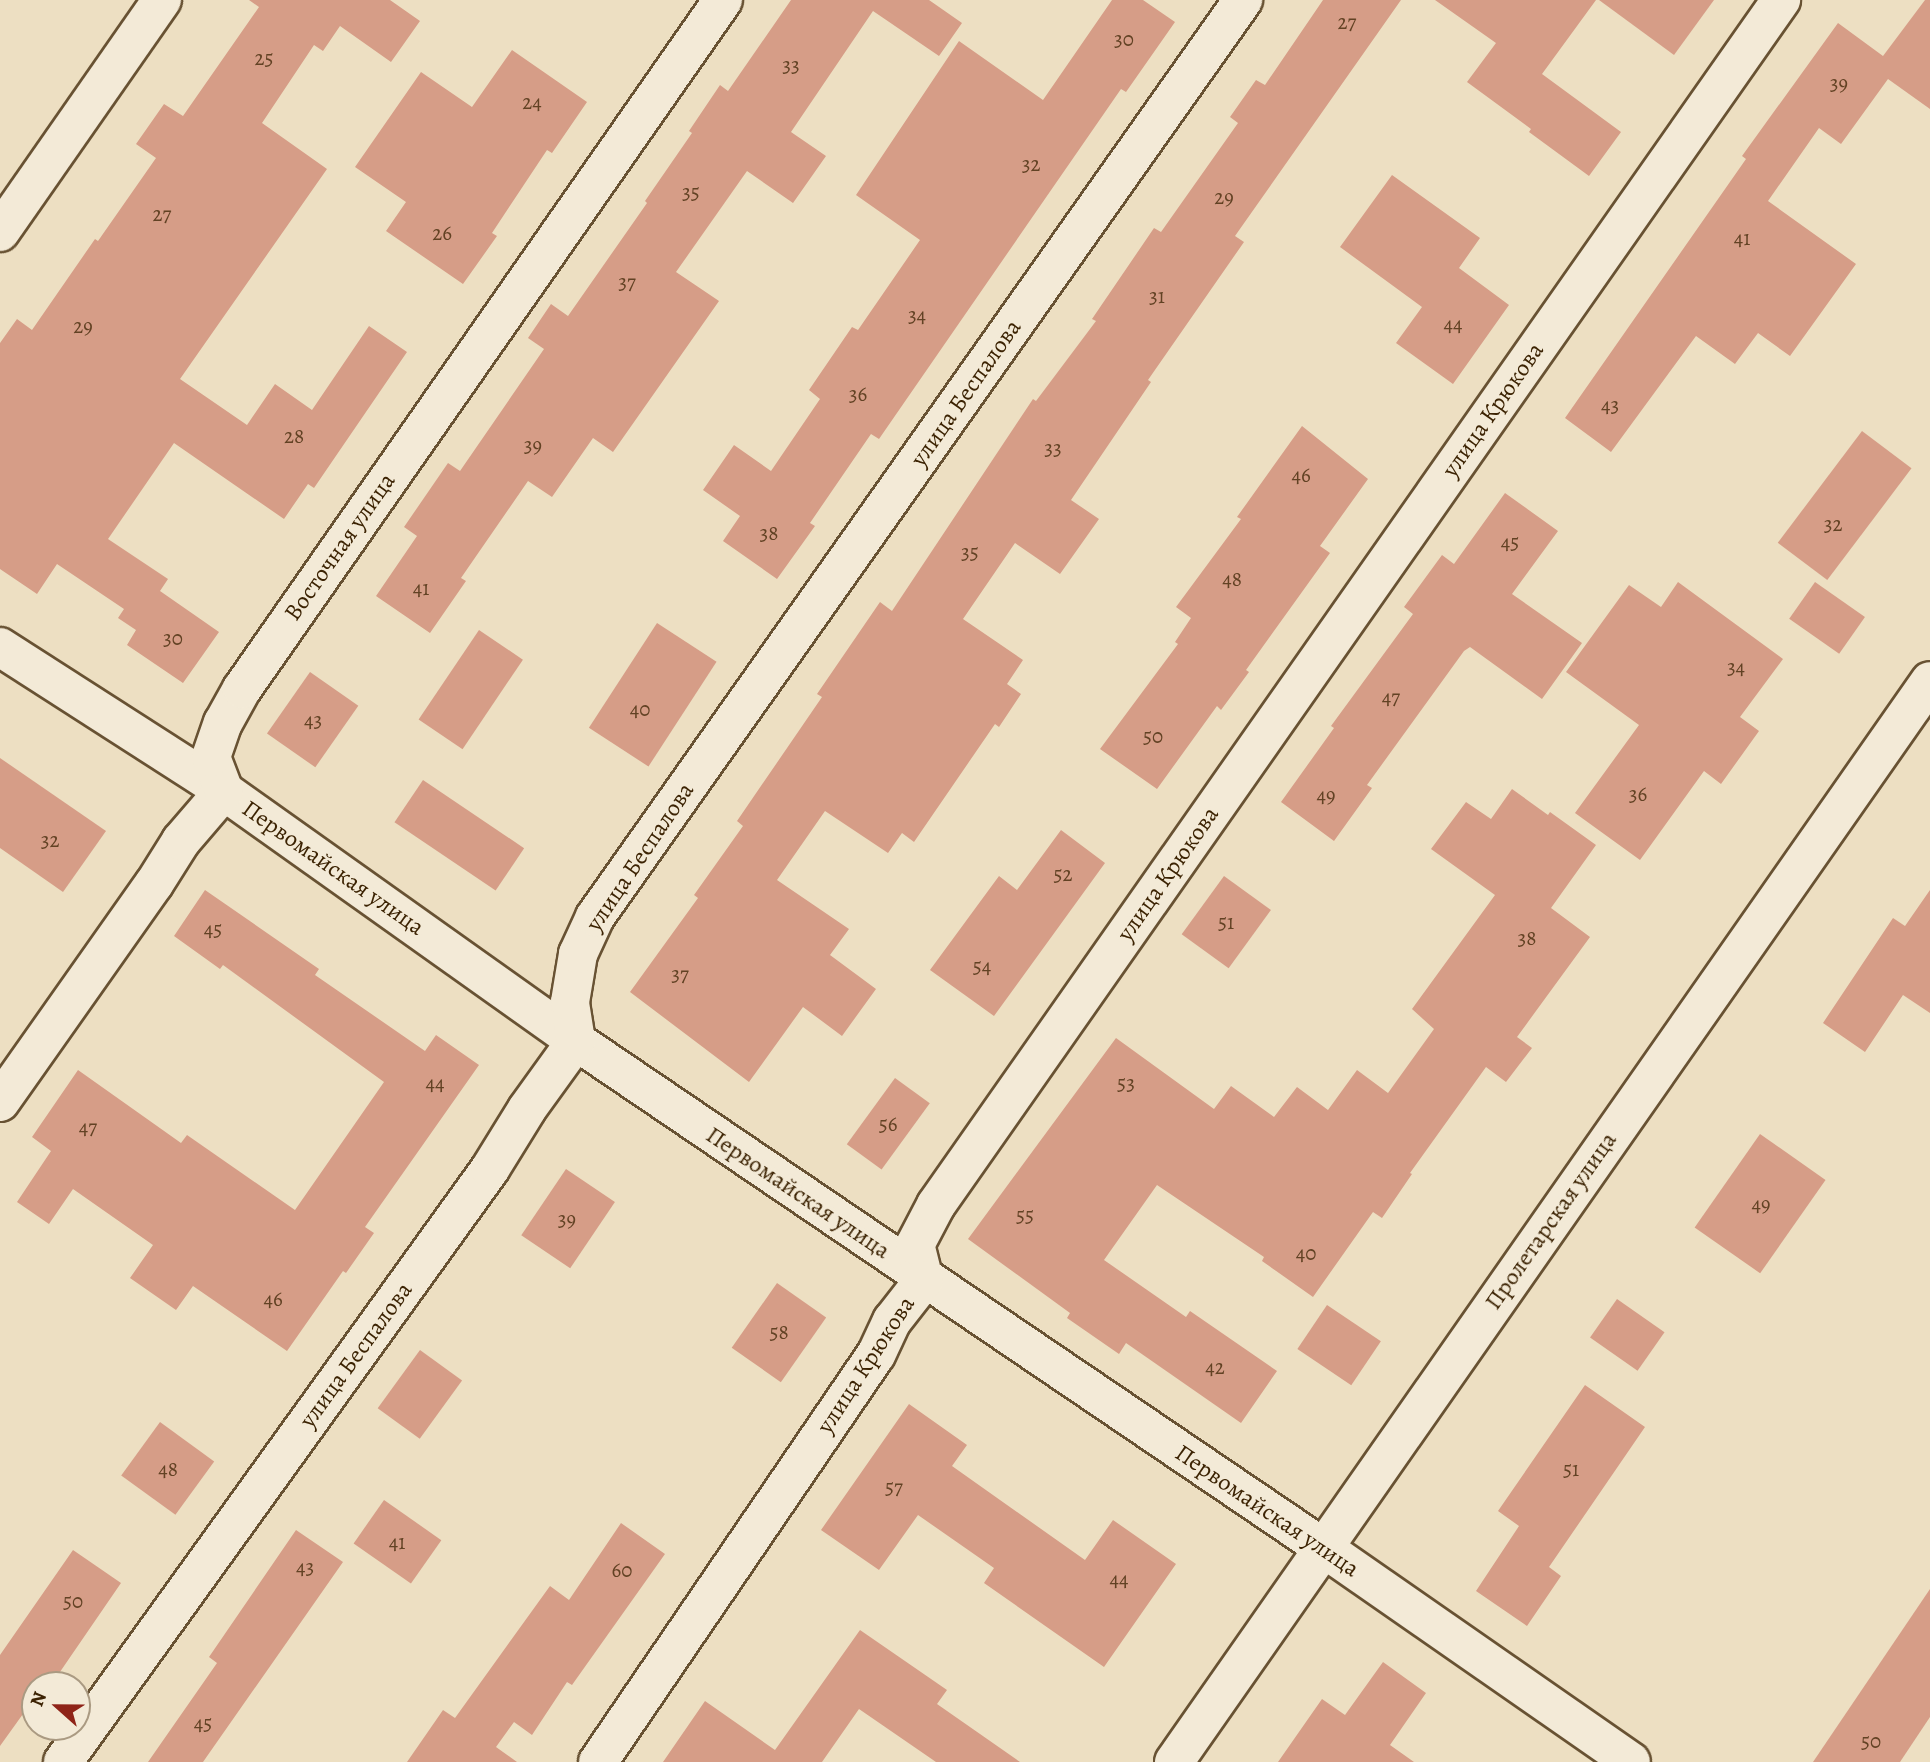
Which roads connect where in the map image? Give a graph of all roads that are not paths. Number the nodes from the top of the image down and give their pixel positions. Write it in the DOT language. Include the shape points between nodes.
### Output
graph roads {
  1 [pos="162,0"];
  2 [pos="723,0"];
  3 [pos="1243,0"];
  4 [pos="1781,0"];
  5 [pos="0,232"];
  6 [pos="0,647"];
  7 [pos="1930,681"];
  8 [pos="224,790"];
  9 [pos="576,1041"];
  10 [pos="0,1102"];
  11 [pos="923,1280"];
  12 [pos="1322,1547"];
  13 [pos="63,1762"];
  14 [pos="598,1762"];
  15 [pos="1174,1762"];
  16 [pos="1632,1762"];
  1 -- 5 [label="street"];
  2 -- 8 [label="street, Восточная улица" via="242,689 211,757"];
  3 -- 9 [label="street, улица Беспалова" via="595,917 578,954 570,1002"];
  4 -- 11 [label="street, улица Крюкова" via="936,1205 915,1245"];
  6 -- 8 [label="street, Первомайская улица"];
  7 -- 12 [label="street, Пролетарская улица"];
  8 -- 9 [label="street, Первомайская улица"];
  8 -- 10 [label="street" via="181,841"];
  9 -- 11 [label="street, Первомайская улица"];
  9 -- 13 [label="street, улица Беспалова" via="490,1169"];
  11 -- 12 [label="street, Первомайская улица"];
  11 -- 14 [label="street, улица Крюкова"];
  12 -- 15 [label="street, Пролетарская улица"];
  12 -- 16 [label="street, Первомайская улица"];
}
